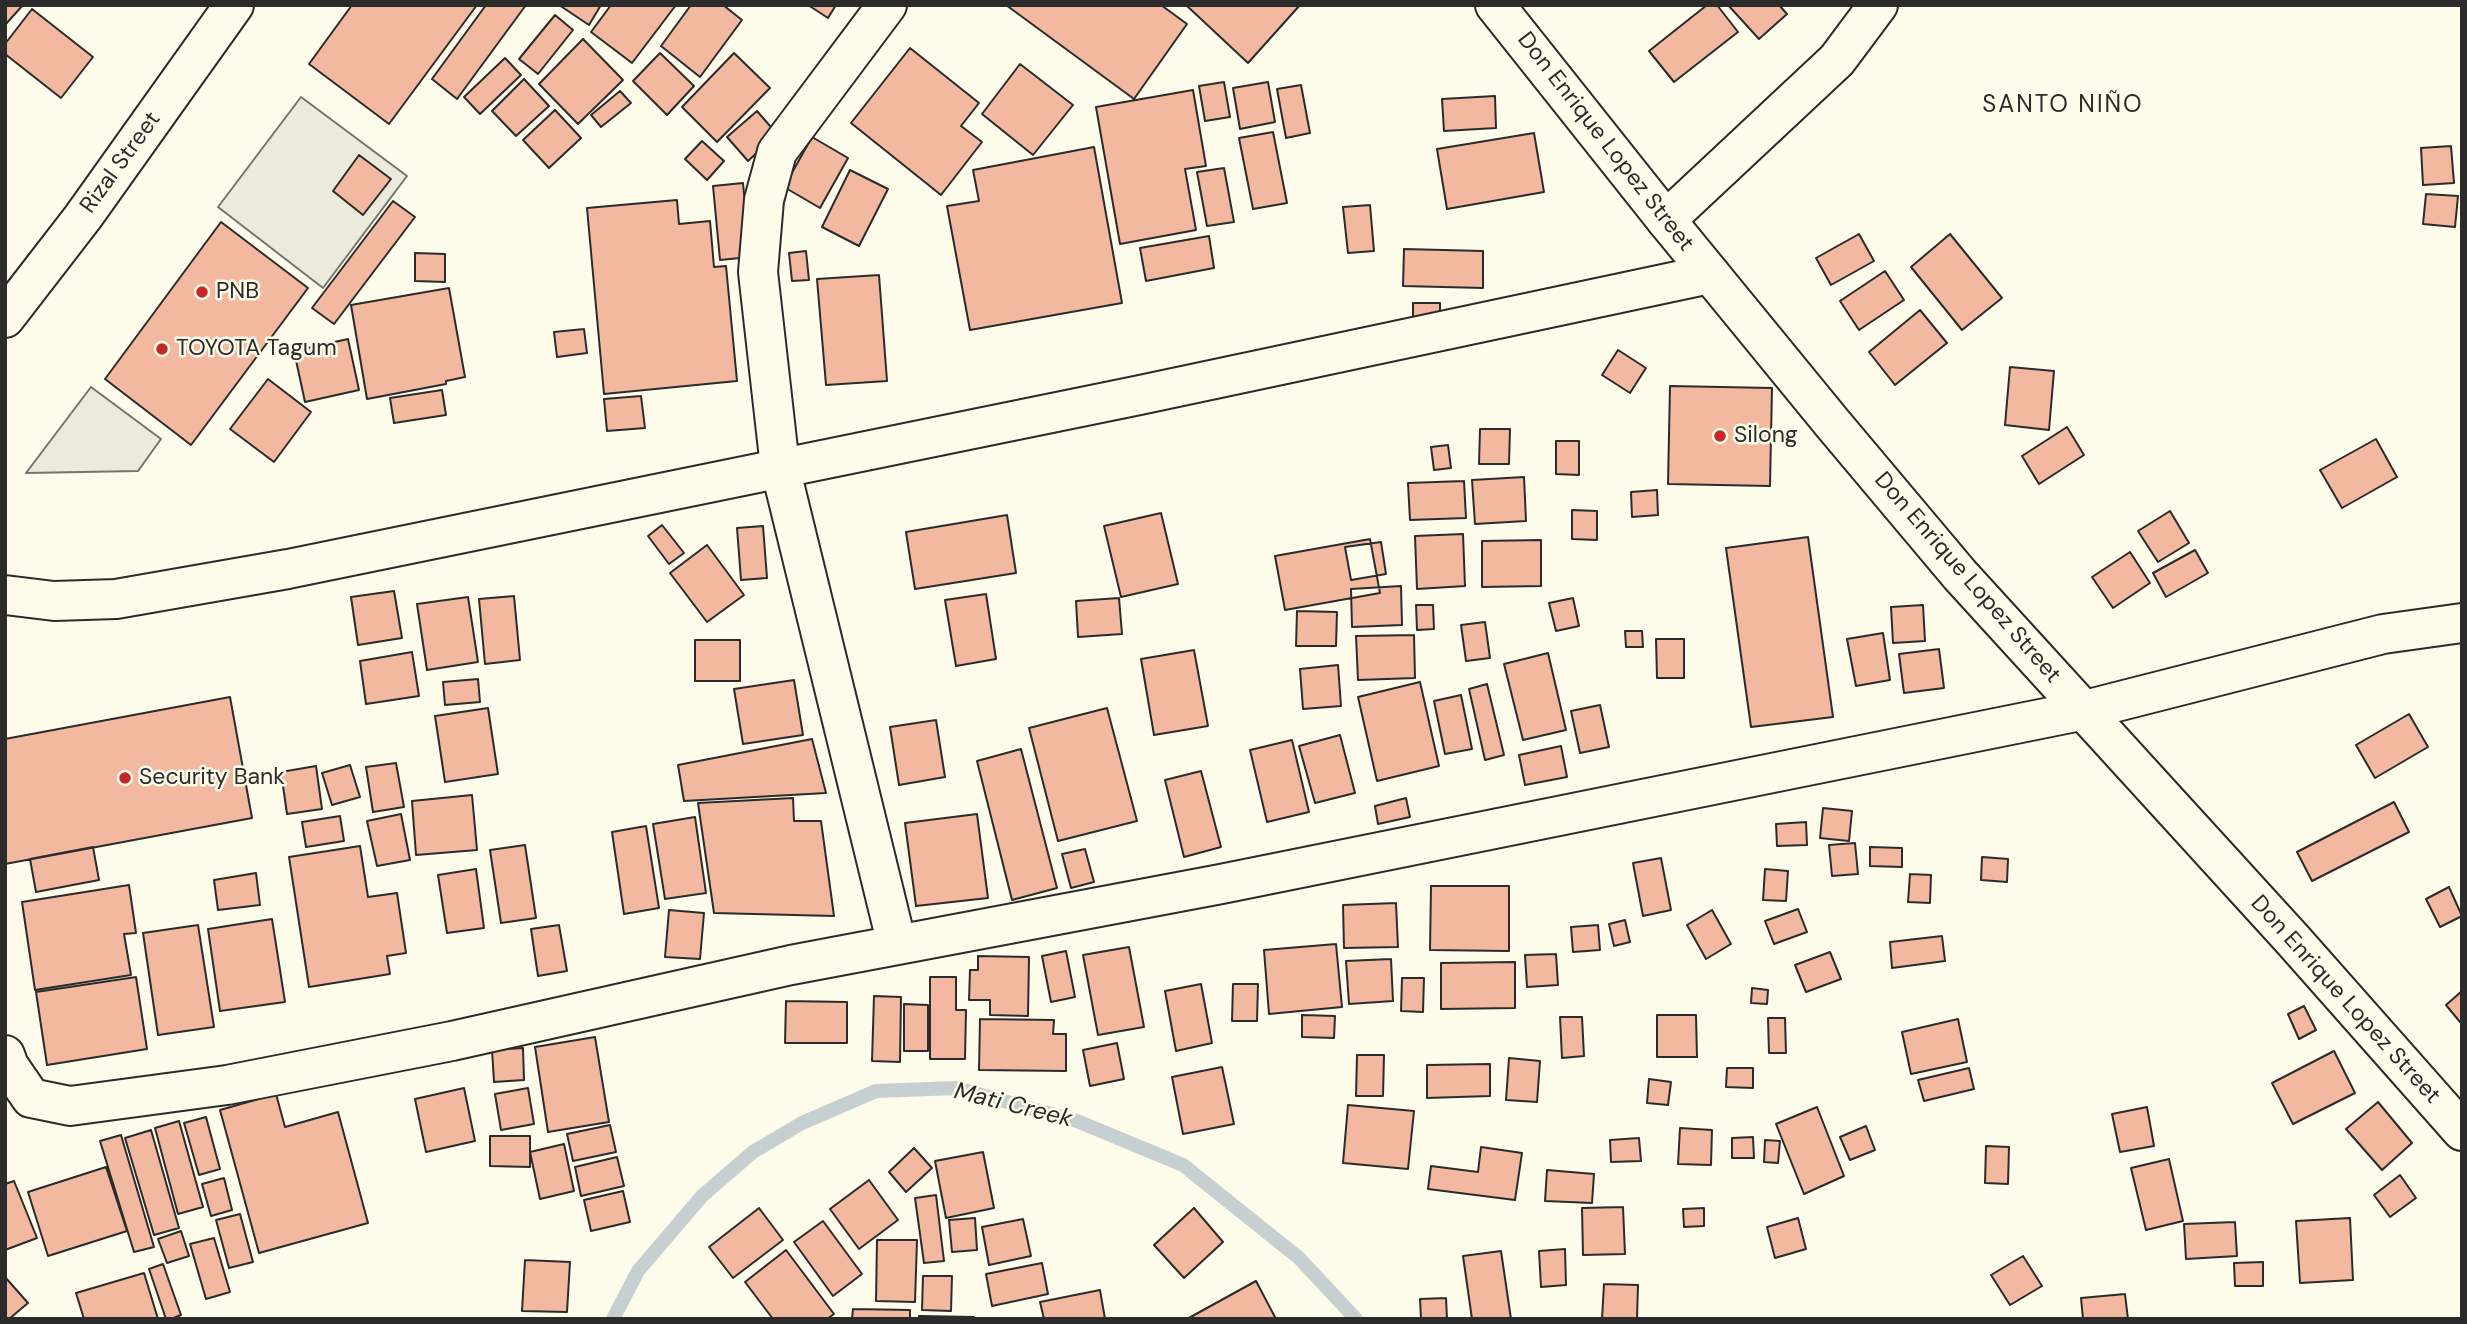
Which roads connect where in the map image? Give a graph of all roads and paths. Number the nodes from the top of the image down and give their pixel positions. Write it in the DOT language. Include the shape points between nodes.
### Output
graph roads {
  1 [pos="234,5"];
  2 [pos="887,5"];
  3 [pos="1495,5"];
  4 [pos="1878,5"];
  5 [pos="1666,220"];
  6 [pos="1710,274"];
  7 [pos="5,318"];
  8 [pos="780,467"];
  9 [pos="5,595"];
  10 [pos="2462,623"];
  11 [pos="2085,710"];
  12 [pos="897,945"];
  13 [pos="5,1055"];
  14 [pos="2462,1131"];
  1 -- 7 [label="street, Rizal Street"];
  2 -- 8 [label="street" via="777,152 764,200 758,272"];
  3 -- 5 [label="street, Don Enrique Lopez Street"];
  4 -- 5 [label="street" via="1837,60"];
  5 -- 6 [label="street, Don Enrique Lopez Street"];
  6 -- 8 [label="street"];
  6 -- 11 [label="street, Don Enrique Lopez Street" via="1951,565"];
  8 -- 9 [label="street" via="288,569 116,599 54,601"];
  8 -- 12 [label="street"];
  10 -- 11 [label="street" via="2383,634"];
  11 -- 12 [label="street"];
  11 -- 14 [label="street, Don Enrique Lopez Street"];
  12 -- 13 [label="street" via="426,1047 227,1085 70,1106 31,1098"];
}
